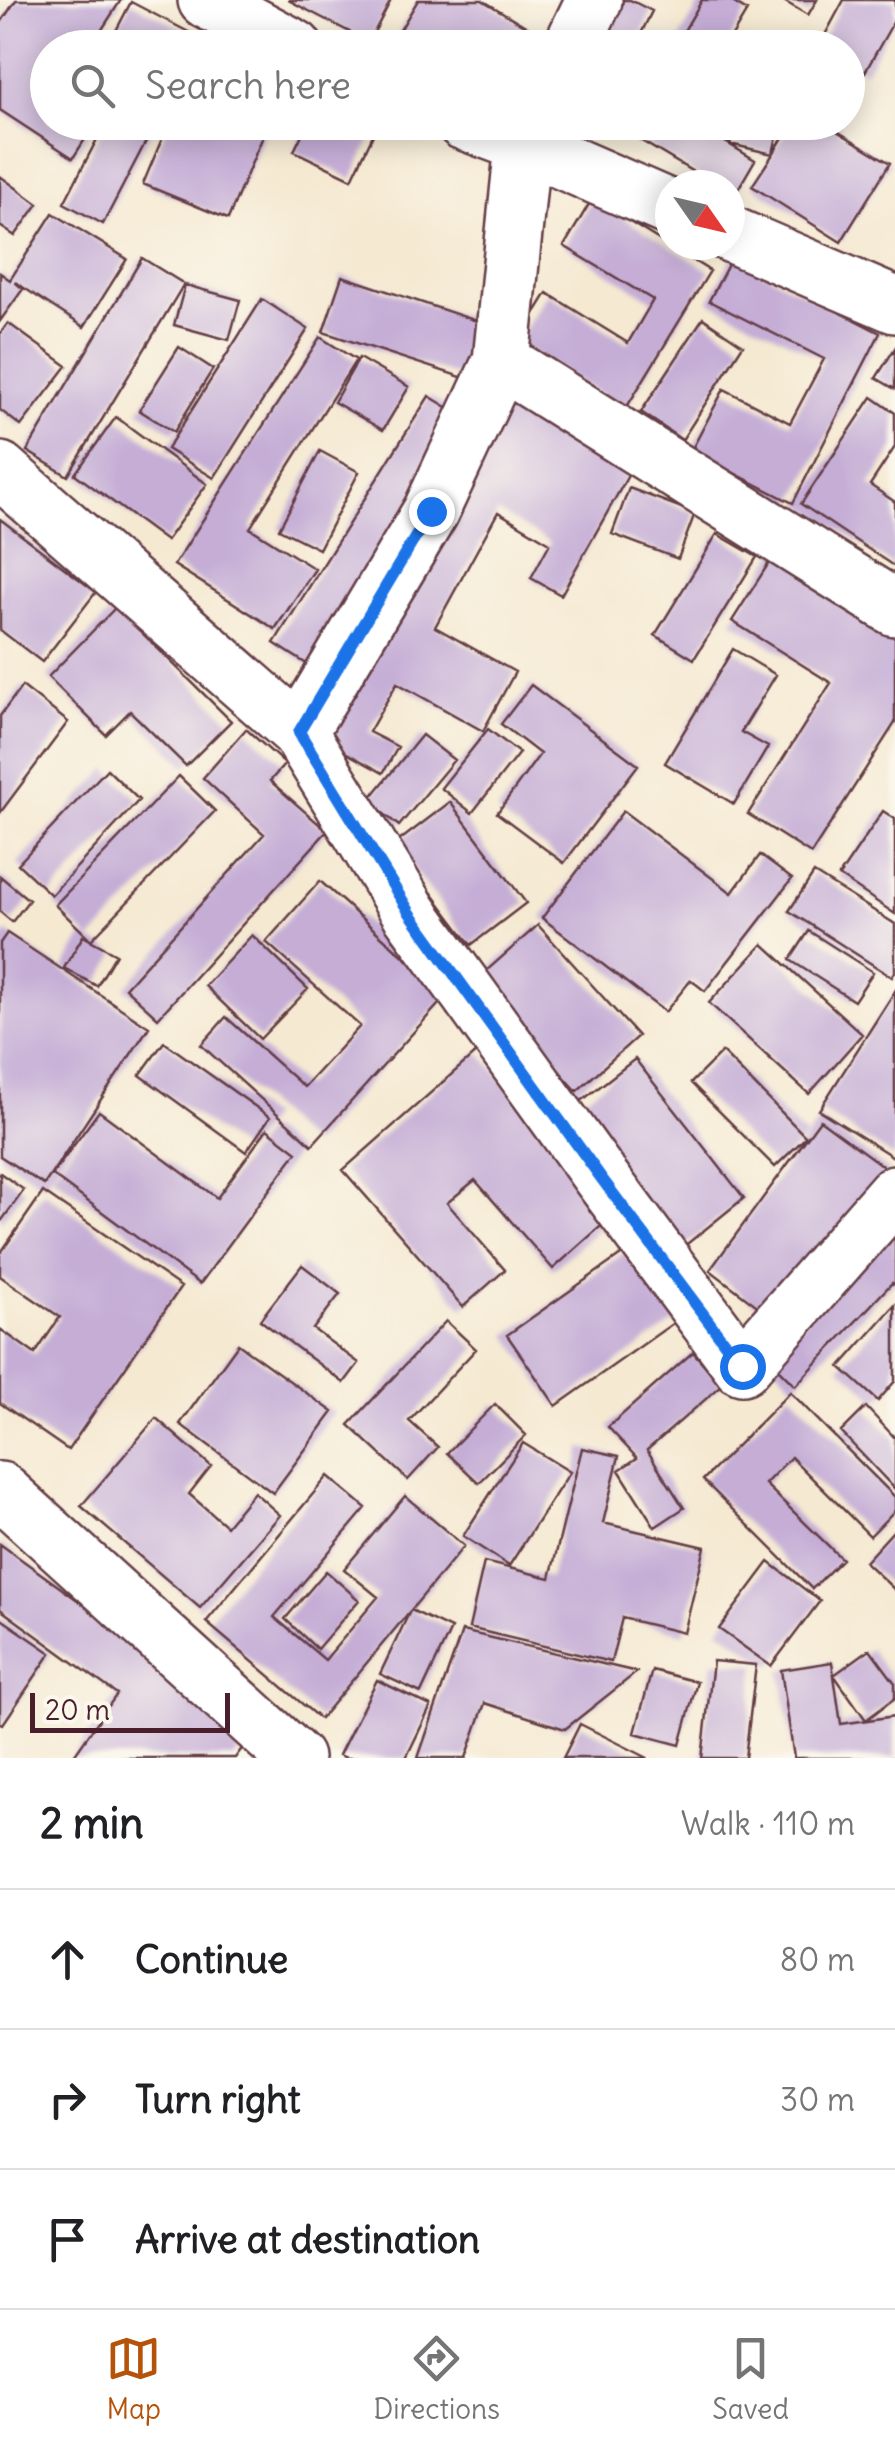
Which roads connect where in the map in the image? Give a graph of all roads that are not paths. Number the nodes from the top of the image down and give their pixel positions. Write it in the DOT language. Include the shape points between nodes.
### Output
graph roads {
  1 [pos="206,0"];
  2 [pos="594,0"];
  3 [pos="262,30"];
  4 [pos="580,30"];
  5 [pos="527,140"];
  6 [pos="540,140"];
  7 [pos="655,200"];
  8 [pos="745,240"];
  9 [pos="895,305"];
  10 [pos="501,361"];
  11 [pos="0,470"];
  12 [pos="895,608"];
  13 [pos="299,732"];
  14 [pos="895,1194"];
  15 [pos="0,1490"];
  16 [pos="295,1758"];
  1 -- 3 [label="street"];
  2 -- 4 [label="street"];
  5 -- 10 [label="street"];
  6 -- 7 [label="street"];
  8 -- 9 [label="street"];
  10 -- 12 [label="street"];
  10 -- 13 [label="street" via="431,511"];
  11 -- 13 [label="street"];
  13 -- 14 [label="street" via="410,913 742,1366"];
  15 -- 16 [label="street"];
}
